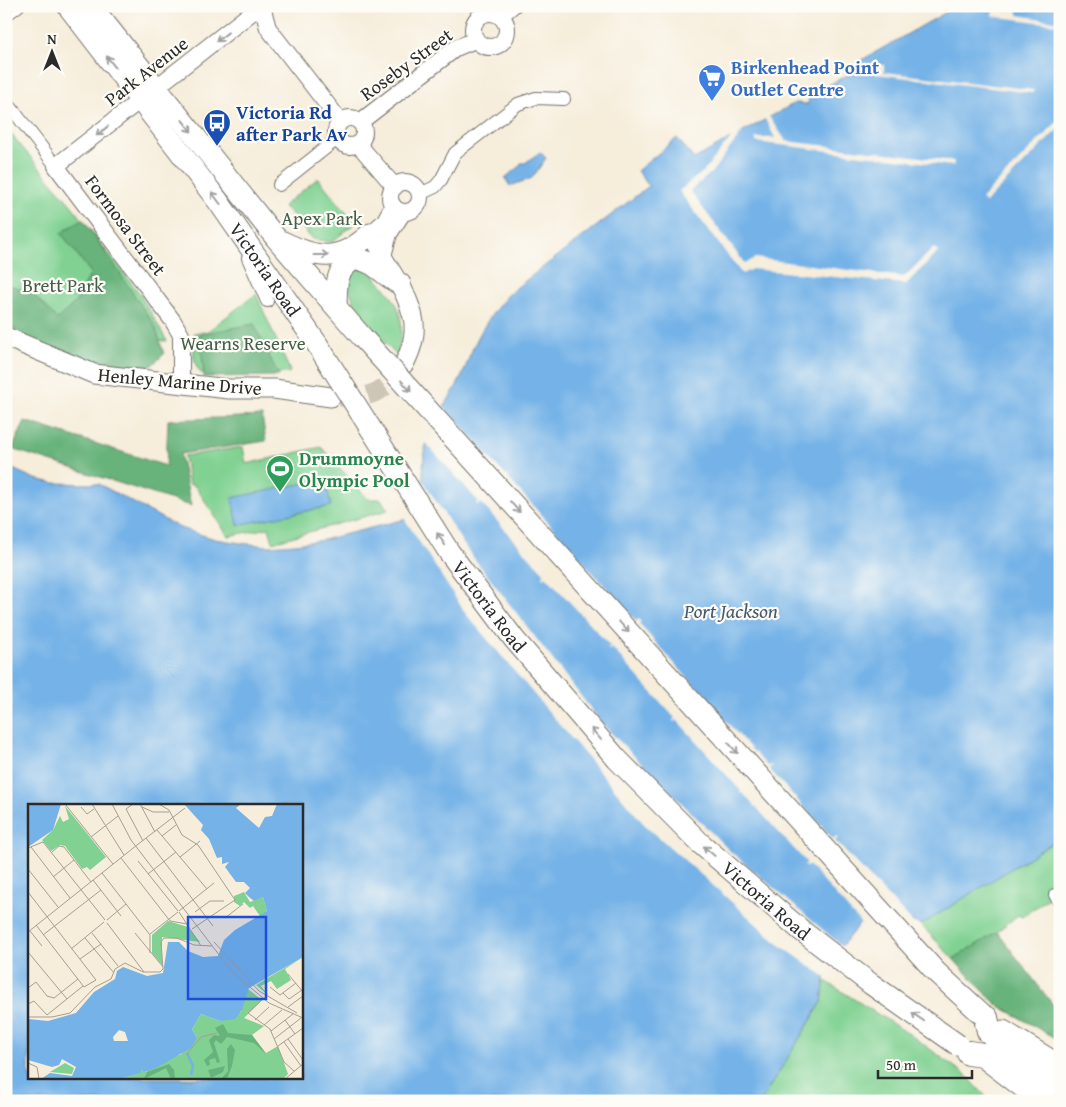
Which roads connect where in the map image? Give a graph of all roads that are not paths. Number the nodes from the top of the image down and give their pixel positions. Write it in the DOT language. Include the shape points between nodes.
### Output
graph roads {
  1 [pos="18,6"];
  2 [pos="68,6"];
  3 [pos="91,6"];
  4 [pos="261,6"];
  5 [pos="515,6"];
  6 [pos="6,15"];
  7 [pos="502,17"];
  8 [pos="476,40"];
  9 [pos="149,94"];
  10 [pos="564,99"];
  11 [pos="6,101"];
  12 [pos="340,121"];
  13 [pos="360,122"];
  14 [pos="337,139"];
  15 [pos="358,144"];
  16 [pos="56,166"];
  17 [pos="279,185"];
  18 [pos="395,187"];
  19 [pos="420,194"];
  20 [pos="398,209"];
  21 [pos="370,234"];
  22 [pos="276,238"];
  23 [pos="247,255"];
  24 [pos="383,256"];
  25 [pos="400,284"];
  26 [pos="267,301"];
  27 [pos="336,306"];
  28 [pos="6,337"];
  29 [pos="404,364"];
  30 [pos="181,384"];
  31 [pos="331,397"];
  32 [pos="984,1017"];
  33 [pos="964,1049"];
  34 [pos="1060,1066"];
  35 [pos="1060,1087"];
  36 [pos="1026,1101"];
  37 [pos="1043,1101"];
  1 -- 6 [label="street"];
  9 -- 2 [label="highway, Victoria Road, one-way"];
  3 -- 9 [label="highway, Victoria Road"];
  4 -- 9 [label="street, Park Avenue, one-way"];
  4 -- 12 [label="street" via="268,28"];
  5 -- 7 [label="street"];
  7 -- 8 [label="street" via="486,13 476,19 472,30"];
  7 -- 8 [label="street" via="507,34 501,43 491,48"];
  8 -- 13 [label="street, Roseby Street" via="456,48"];
  9 -- 16 [label="street, Park Avenue, one-way"];
  9 -- 22 [label="highway, Victoria Road, one-way"];
  33 -- 9 [label="highway, Victoria Road, one-way, bridge" via="870,984 802,931 700,843 617,759 514,639 449,552 317,344"];
  10 -- 19 [label="street" via="536,98 518,104 455,153 441,180"];
  11 -- 16 [label="street, Formosa Street"];
  12 -- 13 [label="street" via="348,118"];
  12 -- 14 [label="street" via="335,132"];
  13 -- 15 [label="street" via="364,133"];
  14 -- 15 [label="street" via="344,145"];
  14 -- 17 [label="street"];
  15 -- 18 [label="street"];
  16 -- 30 [label="street, Formosa Street" via="173,321 181,335"];
  18 -- 19 [label="street" via="411,184"];
  18 -- 20 [label="street" via="390,198"];
  19 -- 20 [label="street" via="417,207 411,211"];
  20 -- 21 [label="street"];
  20 -- 24 [label="street"];
  22 -- 21 [label="highway, one-way" via="308,254 320,256 347,250"];
  21 -- 24 [label="street"];
  22 -- 27 [label="highway, Victoria Road"];
  23 -- 26 [label="street"];
  24 -- 25 [label="street"];
  25 -- 27 [label="highway" via="373,263 355,259 342,268 337,282"];
  25 -- 29 [label="main road" via="415,324"];
  27 -- 32 [label="highway, Victoria Road, one-way, bridge" via="936,972"];
  28 -- 30 [label="main road, Henley Marine Drive" via="94,374"];
  30 -- 31 [label="main road, Henley Marine Drive" via="274,389"];
  32 -- 34 [label="highway, Victoria Road"];
  32 -- 35 [label="highway" via="989,1031"];
  33 -- 36 [label="highway, Victoria Road"];
  33 -- 37 [label="highway" via="983,1055"];
}
